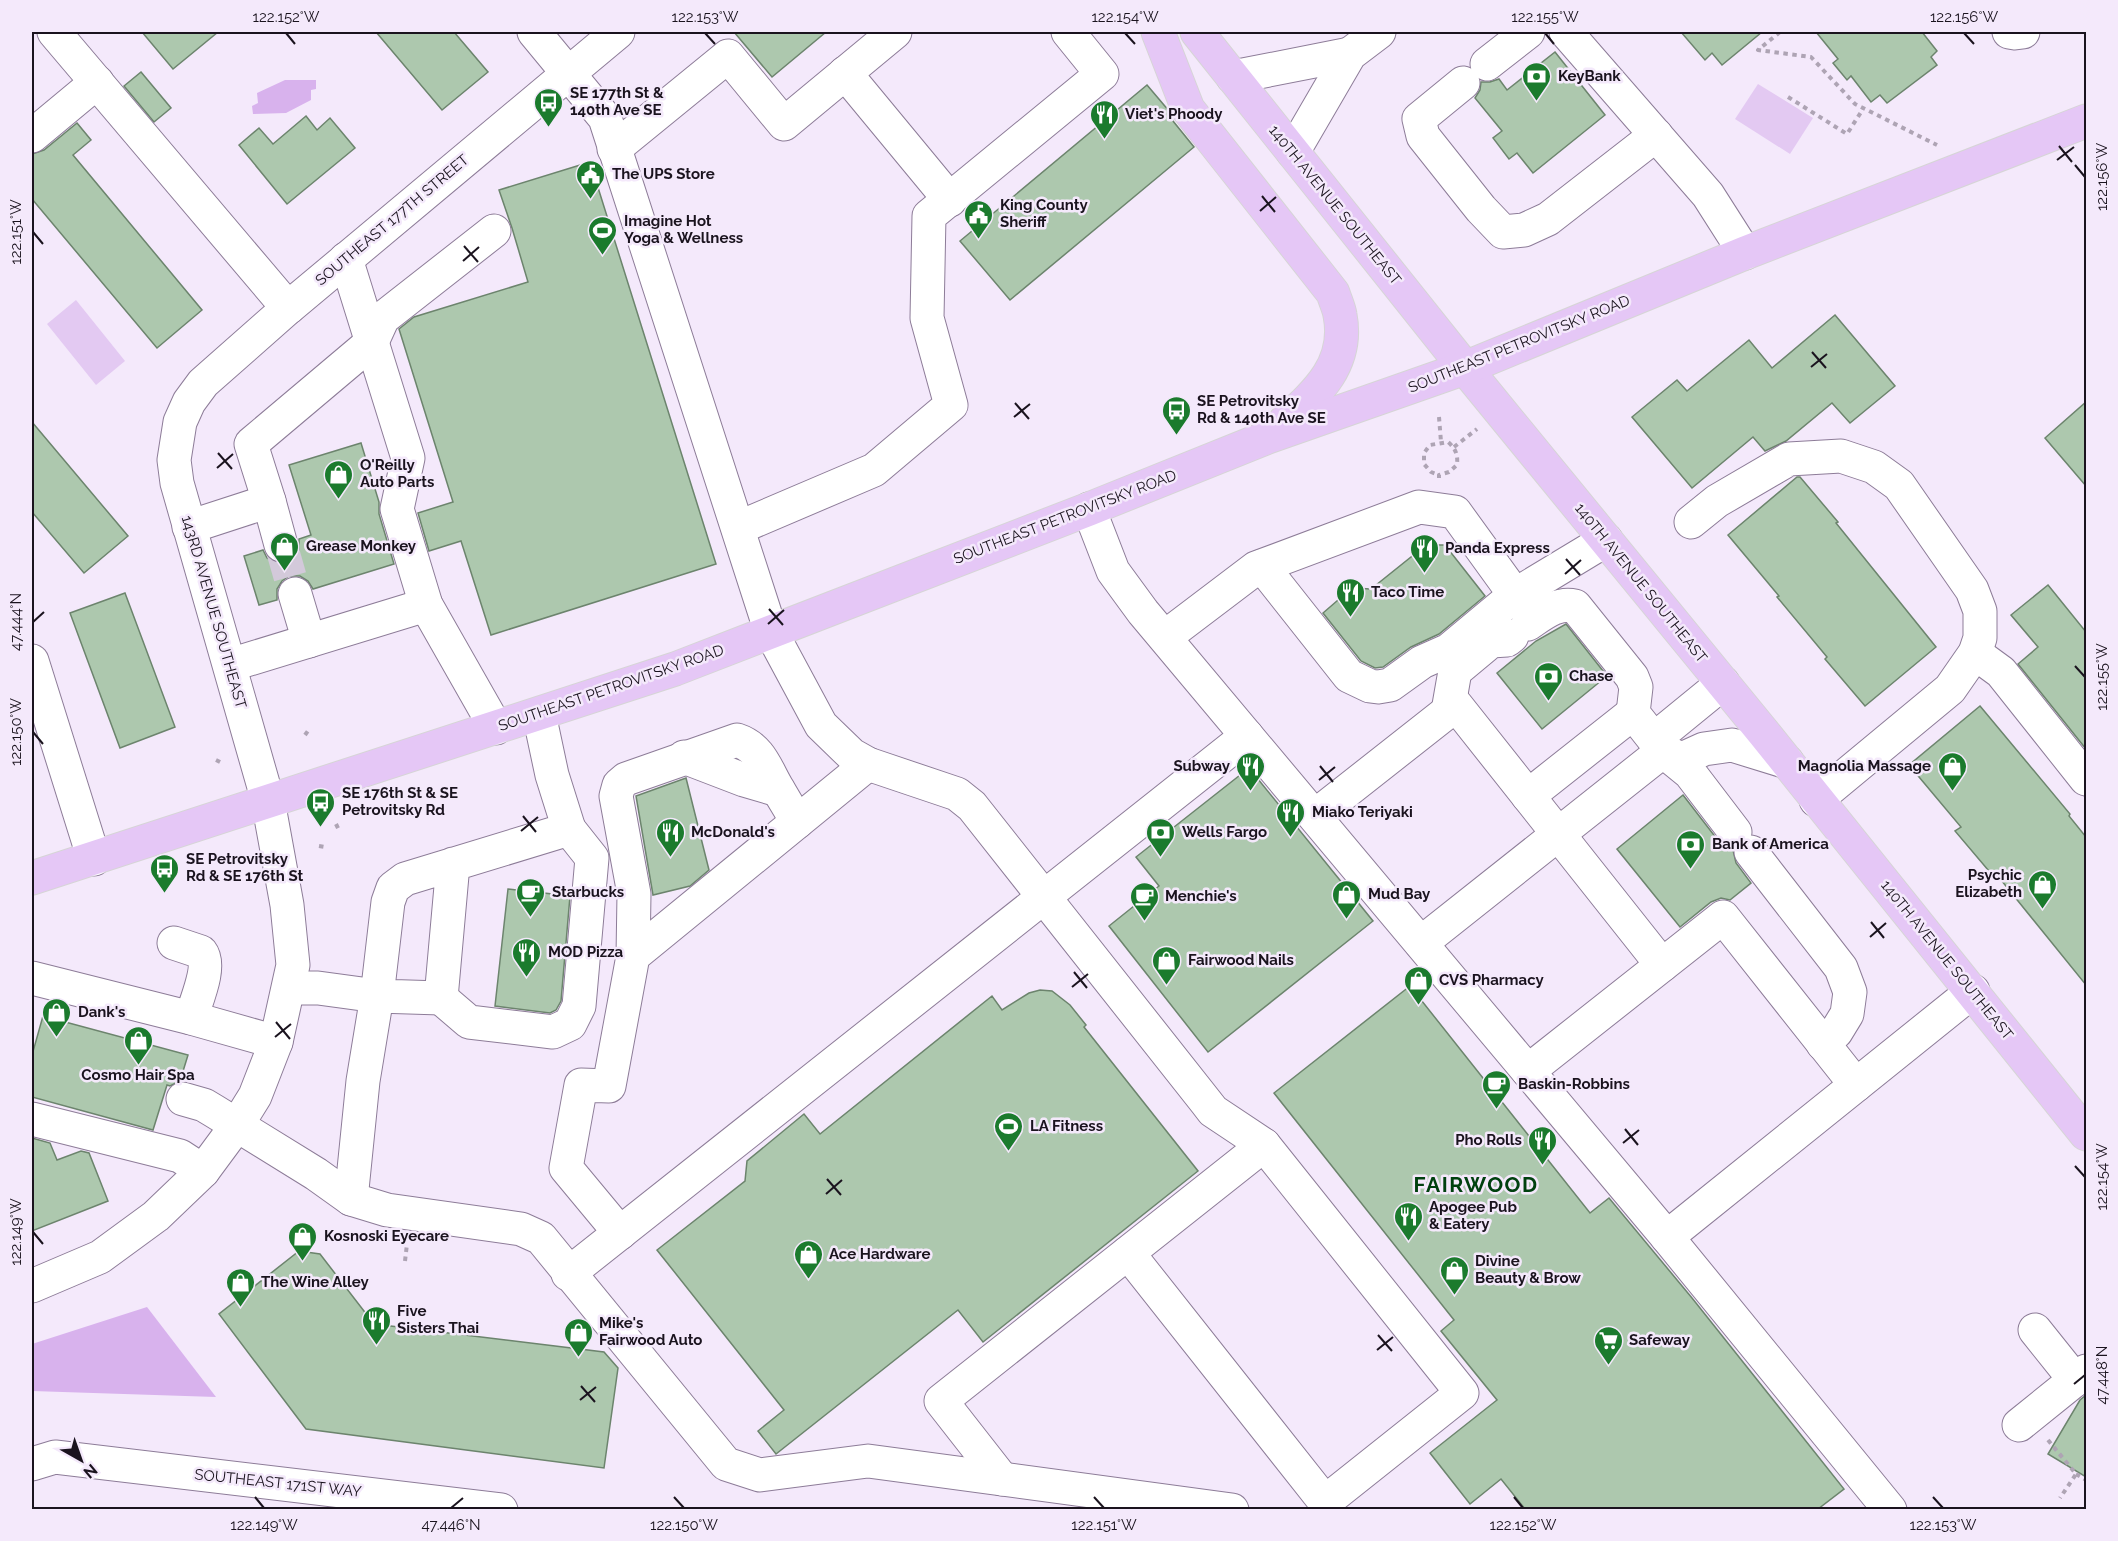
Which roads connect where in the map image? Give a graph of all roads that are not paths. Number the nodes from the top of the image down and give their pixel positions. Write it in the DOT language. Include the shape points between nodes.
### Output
graph roads {
  1 [pos="54,32"];
  2 [pos="534,32"];
  3 [pos="618,32"];
  4 [pos="895,32"];
  5 [pos="1068,32"];
  6 [pos="1158,32"];
  7 [pos="1197,32"];
  8 [pos="1528,32"];
  9 [pos="1566,32"];
  10 [pos="2009,32"];
  11 [pos="2023,32"];
  12 [pos="1357,42"];
  13 [pos="569,72"];
  14 [pos="845,73"];
  15 [pos="1233,77"];
  16 [pos="97,82"];
  17 [pos="2086,121"];
  18 [pos="1656,135"];
  19 [pos="32,136"];
  20 [pos="614,150"];
  21 [pos="1293,152"];
  22 [pos="950,200"];
  23 [pos="494,231"];
  24 [pos="1745,253"];
  25 [pos="346,259"];
  26 [pos="288,308"];
  27 [pos="372,342"];
  28 [pos="1465,368"];
  29 [pos="180,422"];
  30 [pos="1268,437"];
  31 [pos="269,501"];
  32 [pos="1089,509"];
  33 [pos="1691,522"];
  34 [pos="189,526"];
  35 [pos="738,528"];
  36 [pos="1606,540"];
  37 [pos="281,545"];
  38 [pos="1262,566"];
  39 [pos="295,594"];
  40 [pos="426,605"];
  41 [pos="1518,618"];
  42 [pos="771,632"];
  43 [pos="1165,637"];
  44 [pos="309,641"];
  45 [pos="1975,653"];
  46 [pos="32,660"];
  47 [pos="230,665"];
  48 [pos="1723,683"];
  49 [pos="1448,711"];
  50 [pos="1633,713"];
  51 [pos="539,714"];
  52 [pos="496,728"];
  53 [pos="1247,736"];
  54 [pos="1663,751"];
  55 [pos="1786,762"];
  56 [pos="868,764"];
  57 [pos="2086,779"];
  58 [pos="1528,796"];
  59 [pos="1816,800"];
  60 [pos="268,801"];
  61 [pos="1315,816"];
  62 [pos="797,822"];
  63 [pos="569,829"];
  64 [pos="1558,834"];
  65 [pos="94,859"];
  66 [pos="453,864"];
  67 [pos="32,878"];
  68 [pos="634,894"];
  69 [pos="1044,897"];
  70 [pos="668,927"];
  71 [pos="174,943"];
  72 [pos="1421,943"];
  73 [pos="633,956"];
  74 [pos="1662,965"];
  75 [pos="32,978"];
  76 [pos="289,988"];
  77 [pos="1973,991"];
  78 [pos="377,996"];
  79 [pos="441,998"];
  80 [pos="191,1018"];
  81 [pos="276,1042"];
  82 [pos="1823,1044"];
  83 [pos="1528,1071"];
  84 [pos="1856,1085"];
  85 [pos="183,1099"];
  86 [pos="32,1119"];
  87 [pos="237,1125"];
  88 [pos="2086,1134"];
  89 [pos="1264,1144"];
  90 [pos="203,1171"];
  91 [pos="351,1199"];
  92 [pos="620,1233"];
  93 [pos="1668,1237"];
  94 [pos="1128,1252"];
  95 [pos="568,1274"];
  96 [pos="32,1286"];
  97 [pos="2035,1330"];
  98 [pos="2081,1376"];
  99 [pos="2033,1432"];
  100 [pos="39,1454"];
  101 [pos="1002,1479"];
  102 [pos="336,1500"];
  103 [pos="380,1502"];
  104 [pos="1326,1506"];
  105 [pos="501,1509"];
  106 [pos="1232,1509"];
  107 [pos="1890,1509"];
  1 -- 16 [label="street"];
  2 -- 13 [label="street"];
  3 -- 13 [label="street, SOUTHEAST 177TH STREET"];
  4 -- 14 [label="street"];
  5 -- 22 [label="street" via="1102,74"];
  6 -- 30 [label="main road" via="1188,109 1333,293 1340,315 1341,340 1333,370 1313,396"];
  7 -- 15 [label="main road, 140TH AVENUE SOUTHEAST"];
  8 -- 18 [label="street" via="1419,119 1423,136 1503,232 1524,230 1548,219"];
  9 -- 18 [label="street"];
  10 -- 11 [label="street"];
  12 -- 15 [label="street"];
  12 -- 21 [label="street"];
  13 -- 20 [label="street" via="605,118"];
  13 -- 25 [label="street, SOUTHEAST 177TH STREET"];
  14 -- 20 [label="street" via="784,124 728,56"];
  14 -- 22 [label="street"];
  15 -- 21 [label="main road, 140TH AVENUE SOUTHEAST"];
  16 -- 19 [label="street"];
  16 -- 26 [label="street"];
  17 -- 24 [label="main road, SOUTHEAST PETROVITSKY ROAD"];
  18 -- 24 [label="street" via="1708,195"];
  20 -- 35 [label="street"];
  21 -- 28 [label="main road, 140TH AVENUE SOUTHEAST"];
  22 -- 35 [label="street" via="929,216 927,318 951,405 874,470"];
  23 -- 27 [label="street" via="383,318"];
  24 -- 28 [label="main road, SOUTHEAST PETROVITSKY ROAD"];
  25 -- 26 [label="street, SOUTHEAST 177TH STREET"];
  25 -- 27 [label="street"];
  26 -- 29 [label="street, SOUTHEAST 177TH STREET" via="203,383"];
  27 -- 31 [label="street" via="251,444"];
  27 -- 40 [label="street" via="408,458 397,509"];
  28 -- 30 [label="main road, SOUTHEAST PETROVITSKY ROAD"];
  28 -- 36 [label="main road, 140TH AVENUE SOUTHEAST"];
  29 -- 34 [label="street, 143RD AVENUE SOUTHEAST" via="174,460"];
  30 -- 32 [label="main road, SOUTHEAST PETROVITSKY ROAD"];
  31 -- 34 [label="street"];
  31 -- 37 [label="street"];
  32 -- 42 [label="main road, SOUTHEAST PETROVITSKY ROAD"];
  32 -- 43 [label="street" via="1113,571"];
  33 -- 45 [label="street" via="1717,501 1789,459 1840,456 1874,467 1899,485 1972,590 1980,611 1980,638"];
  34 -- 47 [label="street, 143RD AVENUE SOUTHEAST"];
  35 -- 42 [label="street"];
  36 -- 41 [label="street"];
  36 -- 48 [label="main road, 140TH AVENUE SOUTHEAST"];
  38 -- 41 [label="street" via="1419,507 1455,512"];
  38 -- 41 [label="street" via="1349,676 1370,686 1390,685 1422,662"];
  38 -- 43 [label="street"];
  39 -- 44 [label="street"];
  40 -- 44 [label="street"];
  40 -- 52 [label="street"];
  41 -- 49 [label="street" via="1507,640 1491,641 1455,671"];
  41 -- 50 [label="street" via="1566,604 1575,606 1632,677 1636,687"];
  42 -- 51 [label="main road, SOUTHEAST PETROVITSKY ROAD"];
  42 -- 56 [label="street" via="821,725 852,755"];
  43 -- 53 [label="street"];
  44 -- 47 [label="street"];
  45 -- 57 [label="street" via="2001,672"];
  45 -- 59 [label="street" via="1950,689"];
  46 -- 65 [label="street"];
  47 -- 60 [label="street, 143RD AVENUE SOUTHEAST"];
  48 -- 54 [label="street" via="1663,732"];
  48 -- 55 [label="main road, 140TH AVENUE SOUTHEAST"];
  49 -- 58 [label="street" via="1456,705"];
  49 -- 61 [label="street"];
  50 -- 54 [label="street"];
  50 -- 58 [label="street"];
  51 -- 52 [label="main road, SOUTHEAST PETROVITSKY ROAD"];
  51 -- 63 [label="street" via="552,776"];
  52 -- 60 [label="main road, SOUTHEAST PETROVITSKY ROAD"];
  53 -- 61 [label="street"];
  53 -- 69 [label="street"];
  54 -- 55 [label="street" via="1682,759 1704,749 1732,745"];
  54 -- 64 [label="street"];
  54 -- 82 [label="street" via="1690,774 1841,968 1850,992 1847,1014"];
  55 -- 59 [label="main road, 140TH AVENUE SOUTHEAST"];
  56 -- 62 [label="street"];
  56 -- 69 [label="street" via="957,794 972,806"];
  58 -- 64 [label="street"];
  59 -- 77 [label="main road, 140TH AVENUE SOUTHEAST"];
  60 -- 65 [label="main road, SOUTHEAST PETROVITSKY ROAD"];
  60 -- 76 [label="street, 143RD AVENUE SOUTHEAST" via="287,905 293,965"];
  61 -- 72 [label="street"];
  62 -- 68 [label="street" via="778,790 684,757 626,779 616,796"];
  62 -- 70 [label="street"];
  63 -- 66 [label="street"];
  63 -- 79 [label="street" via="592,858 579,1006 570,1024 553,1032 469,1022"];
  64 -- 72 [label="street"];
  64 -- 74 [label="street"];
  65 -- 67 [label="main road, SOUTHEAST PETROVITSKY ROAD"];
  66 -- 78 [label="street" via="405,879 393,888"];
  66 -- 79 [label="street"];
  68 -- 70 [label="street"];
  68 -- 73 [label="street"];
  69 -- 89 [label="street" via="1213,1111"];
  69 -- 92 [label="street"];
  70 -- 73 [label="street"];
  71 -- 80 [label="street" via="201,952 206,960"];
  72 -- 83 [label="street"];
  73 -- 92 [label="street" via="609,1086 581,1085 566,1168"];
  74 -- 82 [label="street" via="1723,917"];
  74 -- 83 [label="street"];
  75 -- 80 [label="street"];
  76 -- 78 [label="street"];
  76 -- 81 [label="street, 143RD AVENUE SOUTHEAST"];
  77 -- 84 [label="street"];
  77 -- 88 [label="main road, 140TH AVENUE SOUTHEAST"];
  78 -- 79 [label="street"];
  78 -- 91 [label="street" via="363,1081"];
  80 -- 81 [label="street"];
  81 -- 87 [label="street, 143RD AVENUE SOUTHEAST" via="255,1096"];
  82 -- 84 [label="street"];
  83 -- 93 [label="street"];
  84 -- 93 [label="street"];
  85 -- 87 [label="street" via="204,1105"];
  86 -- 90 [label="street" via="180,1156"];
  87 -- 90 [label="street, 143RD AVENUE SOUTHEAST"];
  87 -- 91 [label="street"];
  89 -- 94 [label="street"];
  89 -- 104 [label="street" via="1462,1393"];
  90 -- 96 [label="street, 143RD AVENUE SOUTHEAST" via="156,1215 100,1257"];
  91 -- 95 [label="street" via="387,1210 521,1229 541,1238"];
  92 -- 95 [label="street"];
  93 -- 107 [label="street"];
  94 -- 101 [label="street" via="940,1401"];
  94 -- 104 [label="street"];
  95 -- 101 [label="street" via="726,1464 760,1475 868,1461"];
  97 -- 98 [label="street"];
  98 -- 99 [label="street"];
  100 -- 102 [label="street, SOUTHEAST 171ST WAY"];
  101 -- 106 [label="street"];
  102 -- 103 [label="street, SOUTHEAST 171ST WAY"];
  103 -- 105 [label="street, SOUTHEAST 171ST WAY"];
}
